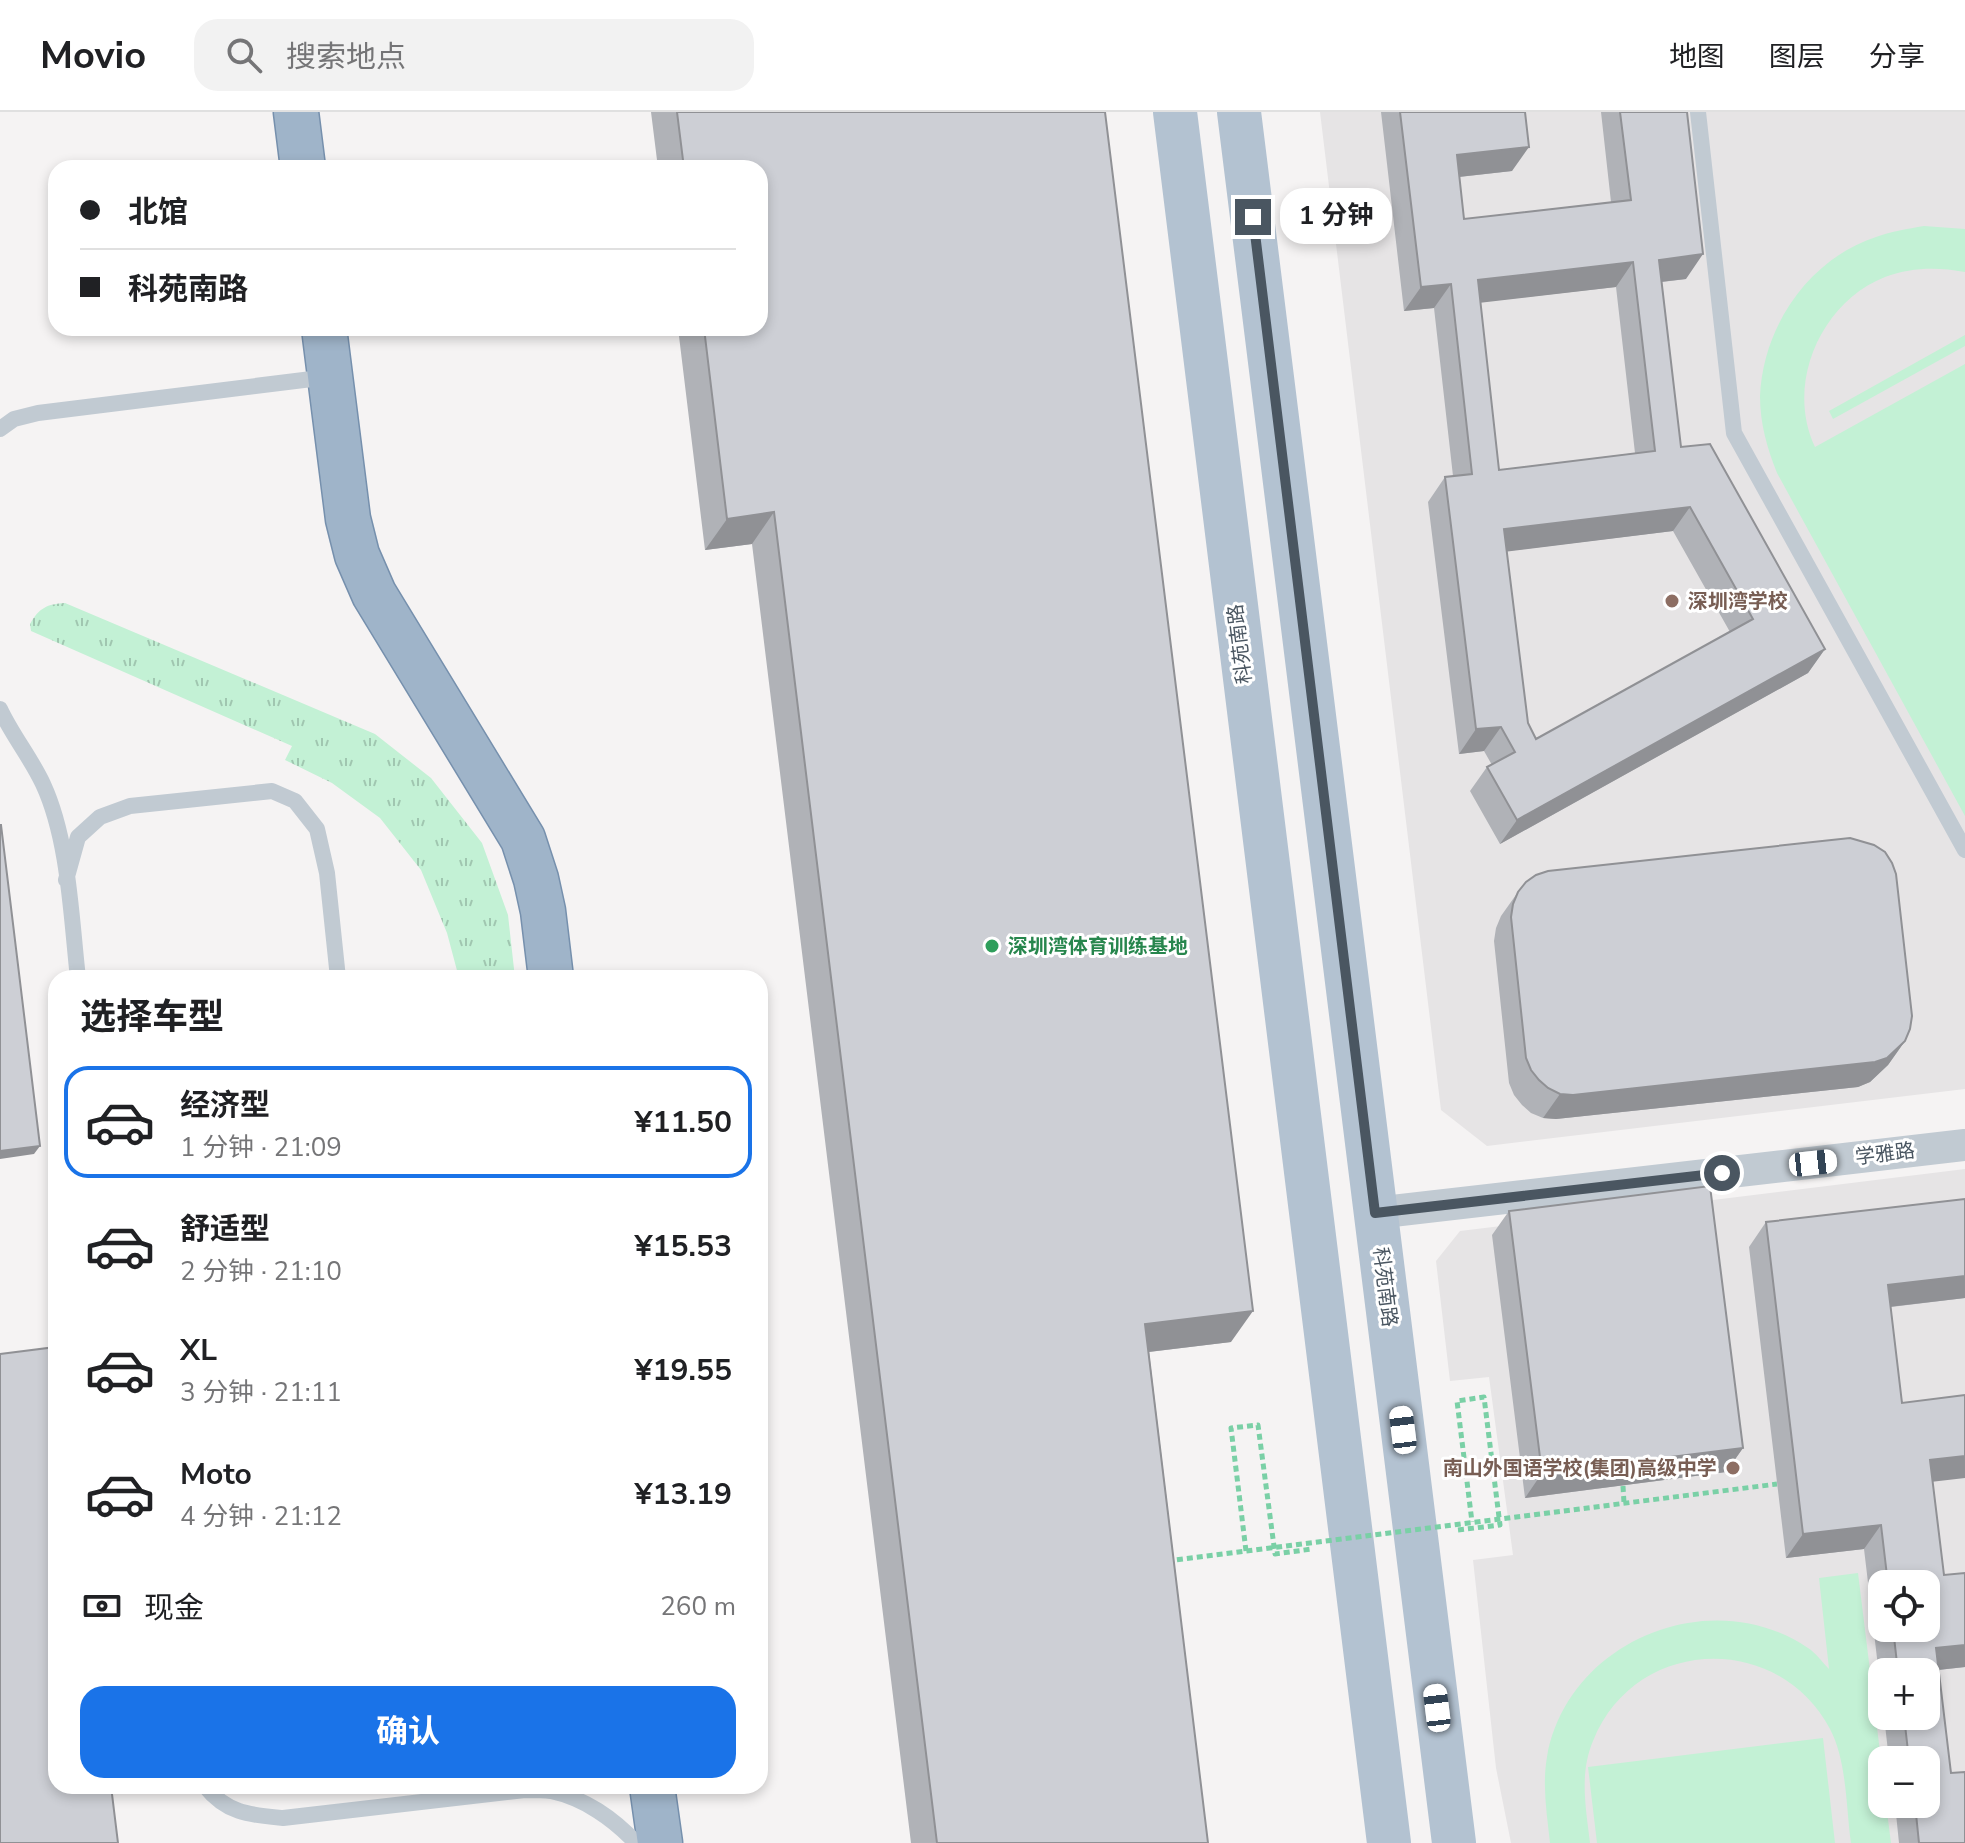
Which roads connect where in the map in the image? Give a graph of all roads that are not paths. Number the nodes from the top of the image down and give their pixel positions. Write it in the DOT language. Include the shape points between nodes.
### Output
graph roads {
  1 [pos="296,112"];
  2 [pos="1175,112"];
  3 [pos="1239,112"];
  4 [pos="1698,112"];
  5 [pos="302,160"];
  6 [pos="325,336"];
  7 [pos="330,377"];
  8 [pos="0,429"];
  9 [pos="0,709"];
  10 [pos="1965,850"];
  11 [pos="66,880"];
  12 [pos="77,970"];
  13 [pos="337,970"];
  14 [pos="550,970"];
  15 [pos="1965,1145"];
  16 [pos="1375,1213"];
  17 [pos="211,1794"];
  18 [pos="477,1794"];
  19 [pos="560,1794"];
  20 [pos="653,1794"];
  21 [pos="636,1843"];
  22 [pos="660,1843"];
  23 [pos="1389,1843"];
  24 [pos="1454,1843"];
  1 -- 5 [label="highway"];
  2 -- 23 [label="main road, 科苑南路"];
  3 -- 16 [label="main road, 科苑南路"];
  4 -- 10 [label="lane" via="1734,433"];
  6 -- 7 [label="highway"];
  7 -- 8 [label="lane" via="38,413"];
  7 -- 14 [label="highway" via="357,555 374,594 523,839 543,911"];
  9 -- 11 [label="lane" via="43,783 57,823"];
  11 -- 12 [label="lane"];
  11 -- 13 [label="lane" via="78,837 100,817 130,806 272,791 295,801 317,829"];
  15 -- 16 [label="street, 学雅路"];
  16 -- 24 [label="main road, 科苑南路"];
  17 -- 18 [label="lane" via="246,1815 283,1818"];
  19 -- 21 [label="lane" via="603,1813"];
  20 -- 22 [label="highway"];
}
